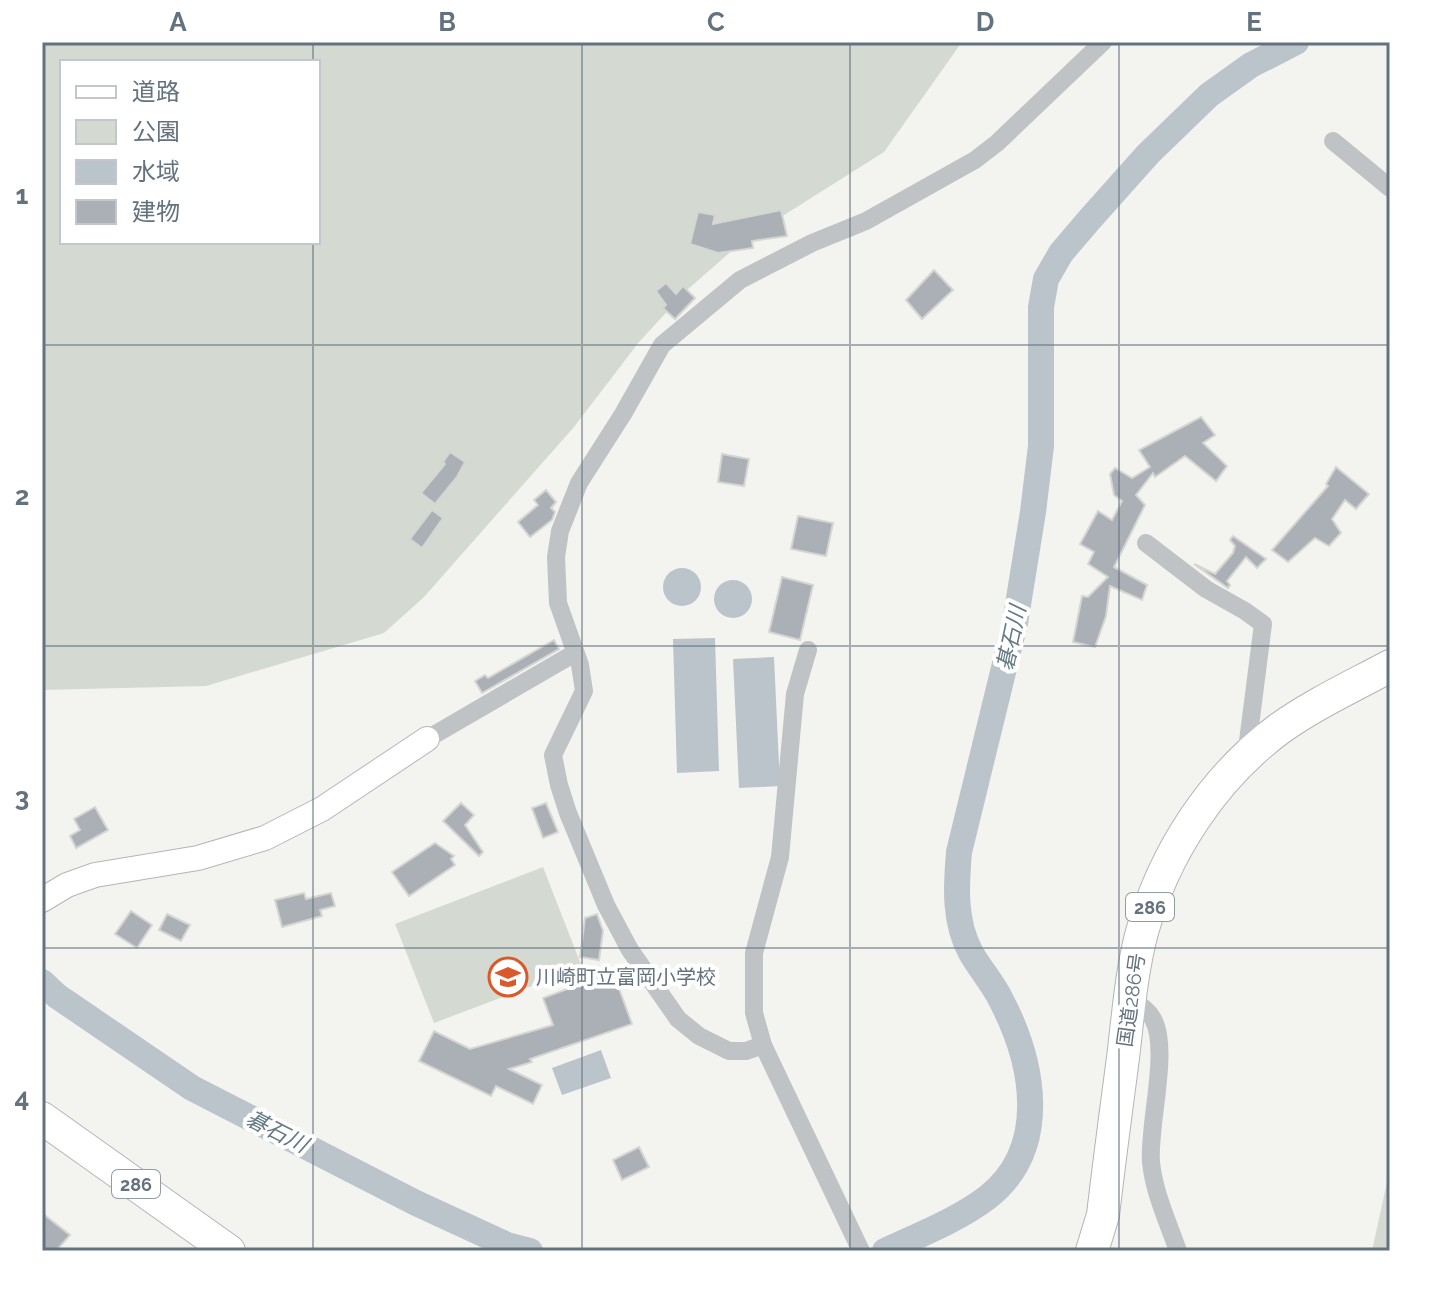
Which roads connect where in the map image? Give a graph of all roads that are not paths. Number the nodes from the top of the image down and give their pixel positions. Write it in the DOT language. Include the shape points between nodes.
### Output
graph roads {
  1 [pos="1103,42"];
  2 [pos="1333,141"];
  3 [pos="1390,188"];
  4 [pos="1146,543"];
  5 [pos="808,650"];
  6 [pos="575,653"];
  7 [pos="1390,666"];
  8 [pos="427,739"];
  9 [pos="1245,760"];
  10 [pos="42,900"];
  11 [pos="1130,1000"];
  12 [pos="763,1045"];
  13 [pos="42,1118"];
  14 [pos="229,1251"];
  15 [pos="861,1251"];
  16 [pos="1092,1251"];
  17 [pos="1178,1251"];
  1 -- 6 [label="street" via="975,160 866,221 740,280 662,345 579,483 560,531 558,603"];
  2 -- 3 [label="street"];
  4 -- 9 [label="street" via="1263,624"];
  5 -- 12 [label="street" via="795,694 780,857 754,953 754,1013"];
  6 -- 8 [label="street"];
  6 -- 12 [label="street" via="584,691 553,755 568,813 606,905 678,1019 729,1051"];
  7 -- 9 [label="highway, 国道286号 / 286" via="1315,706"];
  8 -- 10 [label="street" via="322,809 265,838 198,858 95,875"];
  9 -- 11 [label="highway, 国道286号 / 286" via="1215,790 1174,853 1142,934"];
  11 -- 16 [label="highway, 国道286号 / 286" via="1103,1215"];
  11 -- 17 [label="street" via="1155,1021 1159,1040 1151,1157 1154,1185"];
  12 -- 15 [label="street"];
  13 -- 14 [label="highway, 286"];
}
